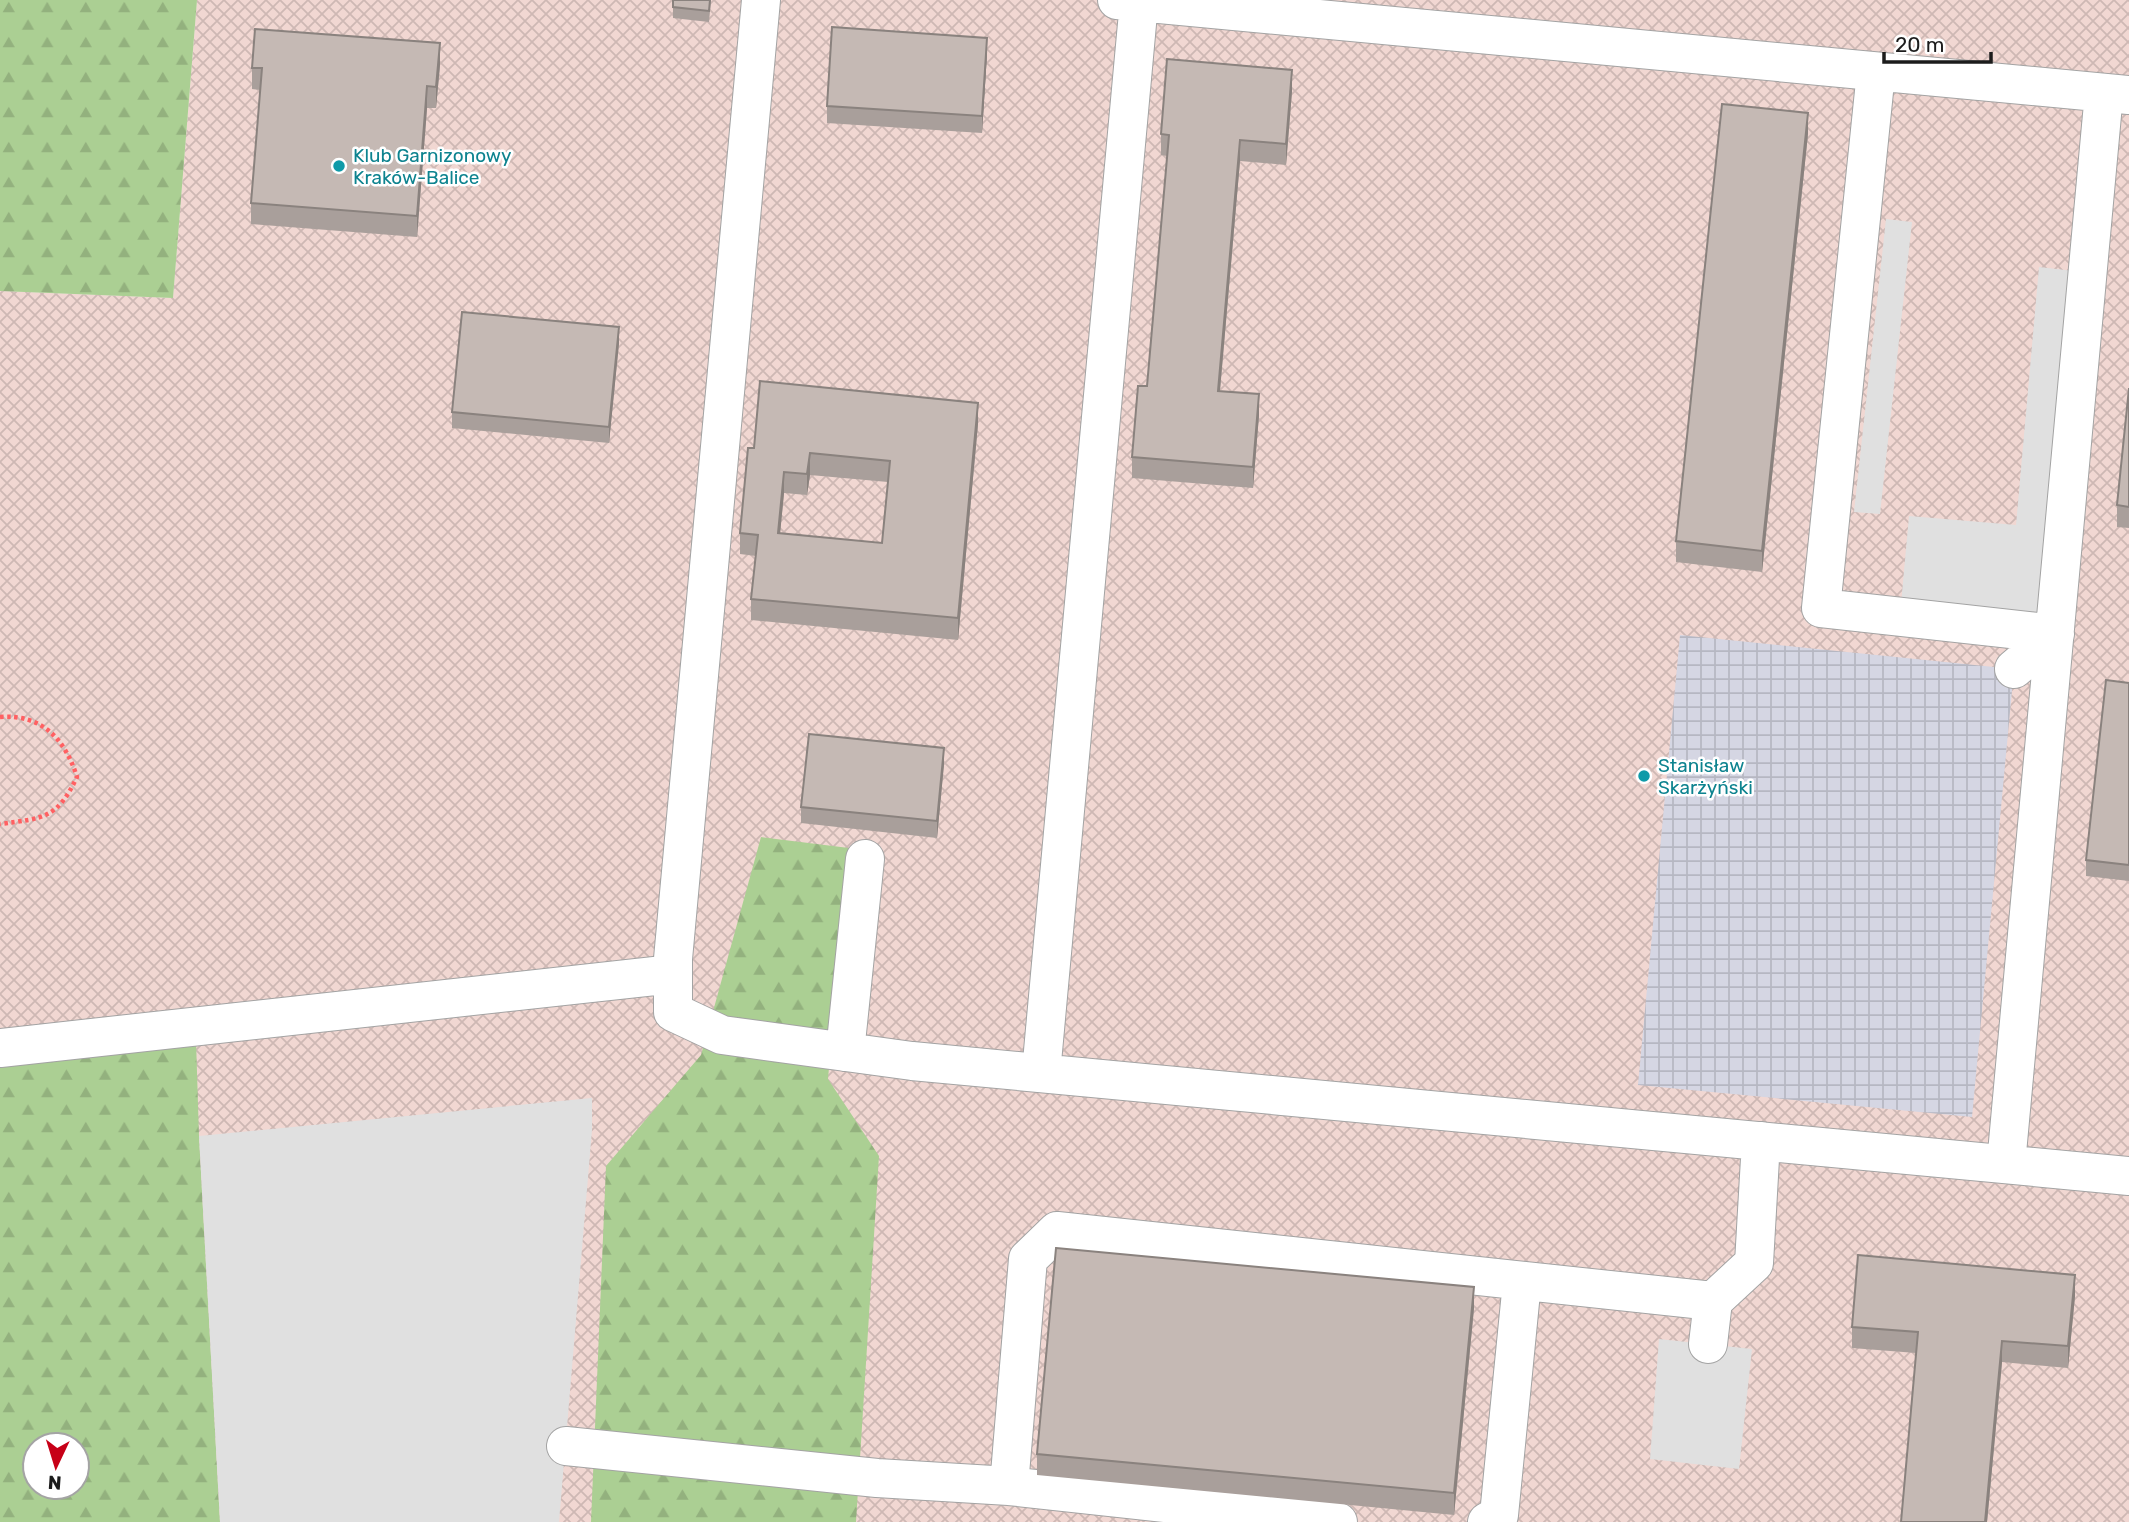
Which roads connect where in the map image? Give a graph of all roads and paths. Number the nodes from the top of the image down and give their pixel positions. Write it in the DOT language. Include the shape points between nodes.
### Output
graph roads {
  1 [pos="761,0"];
  2 [pos="1128,1"];
  3 [pos="1876,72"];
  4 [pos="2117,94"];
  5 [pos="2055,634"];
  6 [pos="2014,670"];
  7 [pos="0,718"];
  8 [pos="0,824"];
  9 [pos="865,859"];
  10 [pos="673,974"];
  11 [pos="0,1048"];
  12 [pos="845,1052"];
  13 [pos="1041,1073"];
  14 [pos="1761,1141"];
  15 [pos="2006,1164"];
  16 [pos="2129,1176"];
  17 [pos="1522,1282"];
  18 [pos="1713,1301"];
  19 [pos="1709,1344"];
  20 [pos="566,1446"];
  21 [pos="1009,1486"];
  22 [pos="1338,1522"];
  23 [pos="1486,1522"];
  1 -- 10 [label="street"];
  2 -- 3 [label="street"];
  2 -- 13 [label="street"];
  3 -- 4 [label="street"];
  3 -- 5 [label="street" via="1821,608"];
  4 -- 5 [label="street"];
  5 -- 6 [label="street"];
  5 -- 15 [label="street"];
  7 -- 8 [label="path" via="20,716 58,737 77,777 66,801 49,815"];
  9 -- 12 [label="street"];
  10 -- 11 [label="street"];
  10 -- 12 [label="street" via="673,1012 722,1035"];
  12 -- 13 [label="street"];
  13 -- 14 [label="street"];
  14 -- 15 [label="street"];
  14 -- 18 [label="street" via="1754,1263"];
  15 -- 16 [label="street"];
  17 -- 18 [label="street"];
  17 -- 21 [label="street" via="1057,1231 1028,1259"];
  17 -- 23 [label="street" via="1499,1515"];
  18 -- 19 [label="street"];
  20 -- 21 [label="street" via="877,1478"];
  21 -- 22 [label="street"];
}
